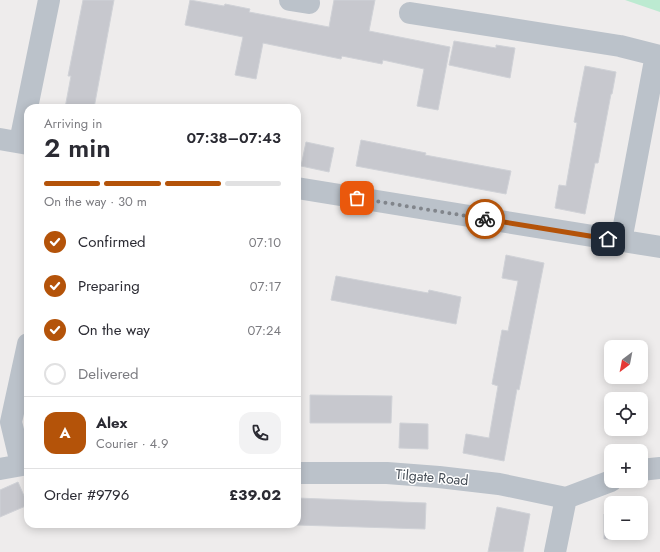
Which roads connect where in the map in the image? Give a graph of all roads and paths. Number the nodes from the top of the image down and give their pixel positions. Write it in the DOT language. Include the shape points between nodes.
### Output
graph roads {
  1 [pos="49,0"];
  2 [pos="410,13"];
  3 [pos="658,55"];
  4 [pos="25,104"];
  5 [pos="24,108"];
  6 [pos="16,142"];
  7 [pos="301,189"];
  8 [pos="621,241"];
  9 [pos="660,247"];
  10 [pos="24,362"];
  11 [pos="24,464"];
  12 [pos="660,468"];
  13 [pos="648,469"];
  14 [pos="0,470"];
  15 [pos="301,473"];
  16 [pos="604,484"];
  17 [pos="566,498"];
  18 [pos="555,552"];
  1 -- 4 [label="street"];
  2 -- 3 [label="street" via="620,46"];
  3 -- 8 [label="street"];
  5 -- 6 [label="street"];
  7 -- 8 [label="street"];
  8 -- 9 [label="street"];
  10 -- 11 [label="street" via="11,422"];
  11 -- 14 [label="street"];
  12 -- 13 [label="street"];
  15 -- 17 [label="street, Tilgate Road" via="387,473 439,477 499,484"];
  16 -- 17 [label="street"];
  17 -- 18 [label="street"];
}
